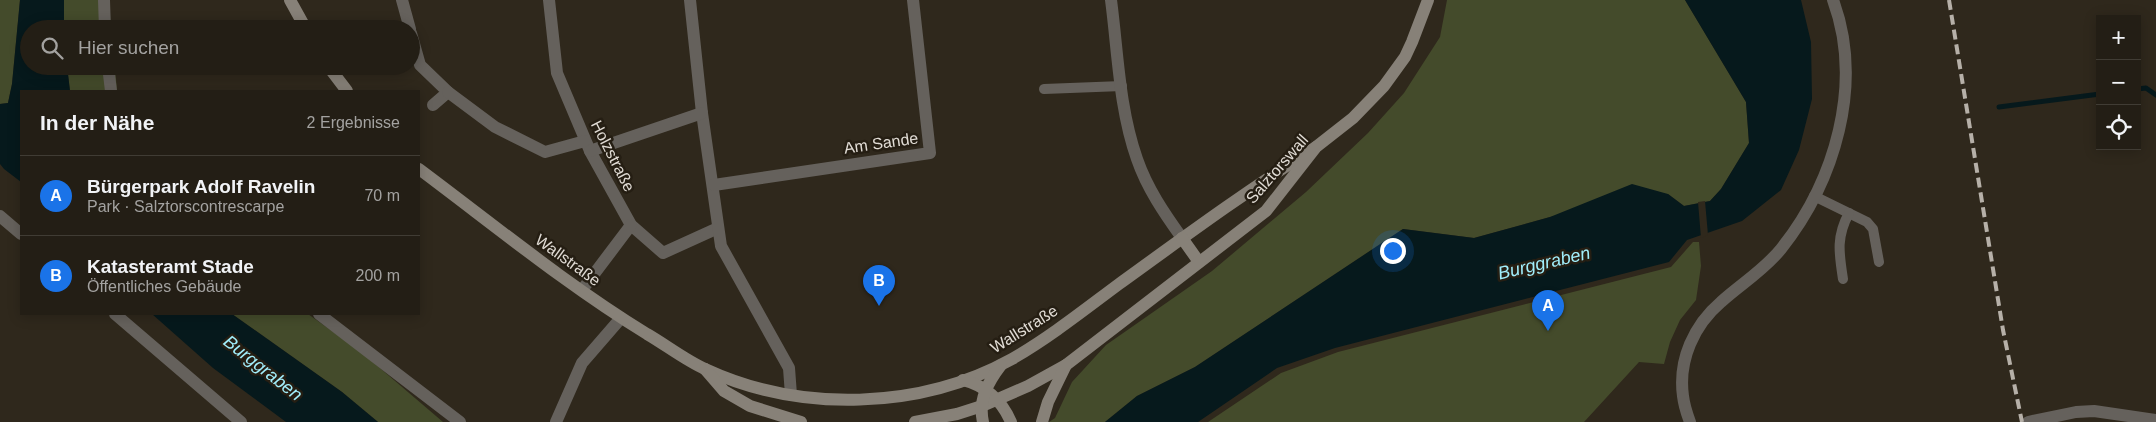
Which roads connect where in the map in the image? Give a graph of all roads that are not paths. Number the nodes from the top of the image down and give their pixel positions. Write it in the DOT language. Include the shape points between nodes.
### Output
graph roads {
  1 [pos="104,0"];
  2 [pos="290,0"];
  3 [pos="402,0"];
  4 [pos="549,0"];
  5 [pos="690,0"];
  6 [pos="913,0"];
  7 [pos="1111,0"];
  8 [pos="1428,0"];
  9 [pos="1833,0"];
  10 [pos="105,20"];
  11 [pos="301,20"];
  12 [pos="408,20"];
  13 [pos="420,65"];
  14 [pos="109,75"];
  15 [pos="335,75"];
  16 [pos="1122,86"];
  17 [pos="1044,89"];
  18 [pos="111,90"];
  19 [pos="346,90"];
  20 [pos="448,92"];
  21 [pos="433,105"];
  22 [pos="702,113"];
  23 [pos="587,146"];
  24 [pos="1316,147"];
  25 [pos="420,170"];
  26 [pos="714,185"];
  27 [pos="1814,196"];
  28 [pos="1849,213"];
  29 [pos="0,216"];
  30 [pos="631,225"];
  31 [pos="718,228"];
  32 [pos="20,233"];
  33 [pos="1182,238"];
  34 [pos="1199,262"];
  35 [pos="1879,262"];
  36 [pos="1844,278"];
  37 [pos="582,290"];
  38 [pos="116,315"];
  39 [pos="320,315"];
  40 [pos="621,318"];
  41 [pos="1002,364"];
  42 [pos="1066,365"];
  43 [pos="704,369"];
  44 [pos="963,380"];
  45 [pos="986,390"];
  46 [pos="791,395"];
  47 [pos="997,400"];
  48 [pos="982,406"];
  49 [pos="1044,418"];
  50 [pos="2156,420"];
  51 [pos="241,422"];
  52 [pos="460,422"];
  53 [pos="556,422"];
  54 [pos="801,422"];
  55 [pos="915,422"];
  56 [pos="984,422"];
  57 [pos="1011,422"];
  58 [pos="1690,422"];
  59 [pos="2028,422"];
  1 -- 10 [label="street"];
  2 -- 11 [label="main road"];
  3 -- 12 [label="street"];
  4 -- 23 [label="street, Holzstraße" via="557,73"];
  5 -- 22 [label="street"];
  6 -- 26 [label="street, Am Sande" via="930,153"];
  7 -- 16 [label="street"];
  8 -- 24 [label="main road, Salztorswall" via="1408,50 1384,86 1353,118"];
  9 -- 27 [label="street" via="1841,21 1846,87 1842,124"];
  13 -- 20 [label="street"];
  14 -- 18 [label="street"];
  15 -- 19 [label="main road"];
  16 -- 17 [label="lane"];
  16 -- 33 [label="street" via="1125,117 1137,160 1162,209"];
  20 -- 21 [label="street"];
  20 -- 23 [label="street" via="495,127 545,152"];
  22 -- 23 [label="street"];
  22 -- 26 [label="street"];
  23 -- 30 [label="street, Holzstraße"];
  24 -- 33 [label="main road, Wallstraße" via="1257,184"];
  24 -- 34 [label="main road, Salztorswall" via="1266,211"];
  25 -- 37 [label="main road, Wallstraße"];
  26 -- 31 [label="street"];
  27 -- 28 [label="lane"];
  27 -- 58 [label="street" via="1782,249 1721,302 1696,332 1687,351 1683,371 1683,397"];
  28 -- 35 [label="lane" via="1873,228"];
  28 -- 36 [label="lane" via="1838,247"];
  29 -- 32 [label="street"];
  30 -- 31 [label="street, Holzstraße" via="663,253"];
  30 -- 37 [label="street"];
  31 -- 46 [label="street" via="721,246 789,368"];
  33 -- 34 [label="main road"];
  33 -- 41 [label="main road, Wallstraße" via="1050,334"];
  34 -- 42 [label="main road, Salztorswall"];
  37 -- 40 [label="main road, Wallstraße"];
  38 -- 51 [label="street"];
  39 -- 52 [label="street"];
  40 -- 43 [label="main road, Wallstraße"];
  40 -- 53 [label="street" via="582,363"];
  41 -- 44 [label="main road, Wallstraße"];
  41 -- 45 [label="main road"];
  42 -- 47 [label="main road"];
  42 -- 49 [label="main road"];
  43 -- 46 [label="main road, Wallstraße" via="762,389"];
  43 -- 54 [label="main road, Wallstraße" via="724,392 750,406"];
  44 -- 45 [label="main road"];
  44 -- 46 [label="main road, Wallstraße" via="933,390 884,398"];
  45 -- 47 [label="main road"];
  45 -- 48 [label="main road"];
  47 -- 48 [label="main road"];
  47 -- 57 [label="main road"];
  48 -- 55 [label="main road"];
  48 -- 56 [label="main road"];
  50 -- 59 [label="street" via="2094,411"];
}
